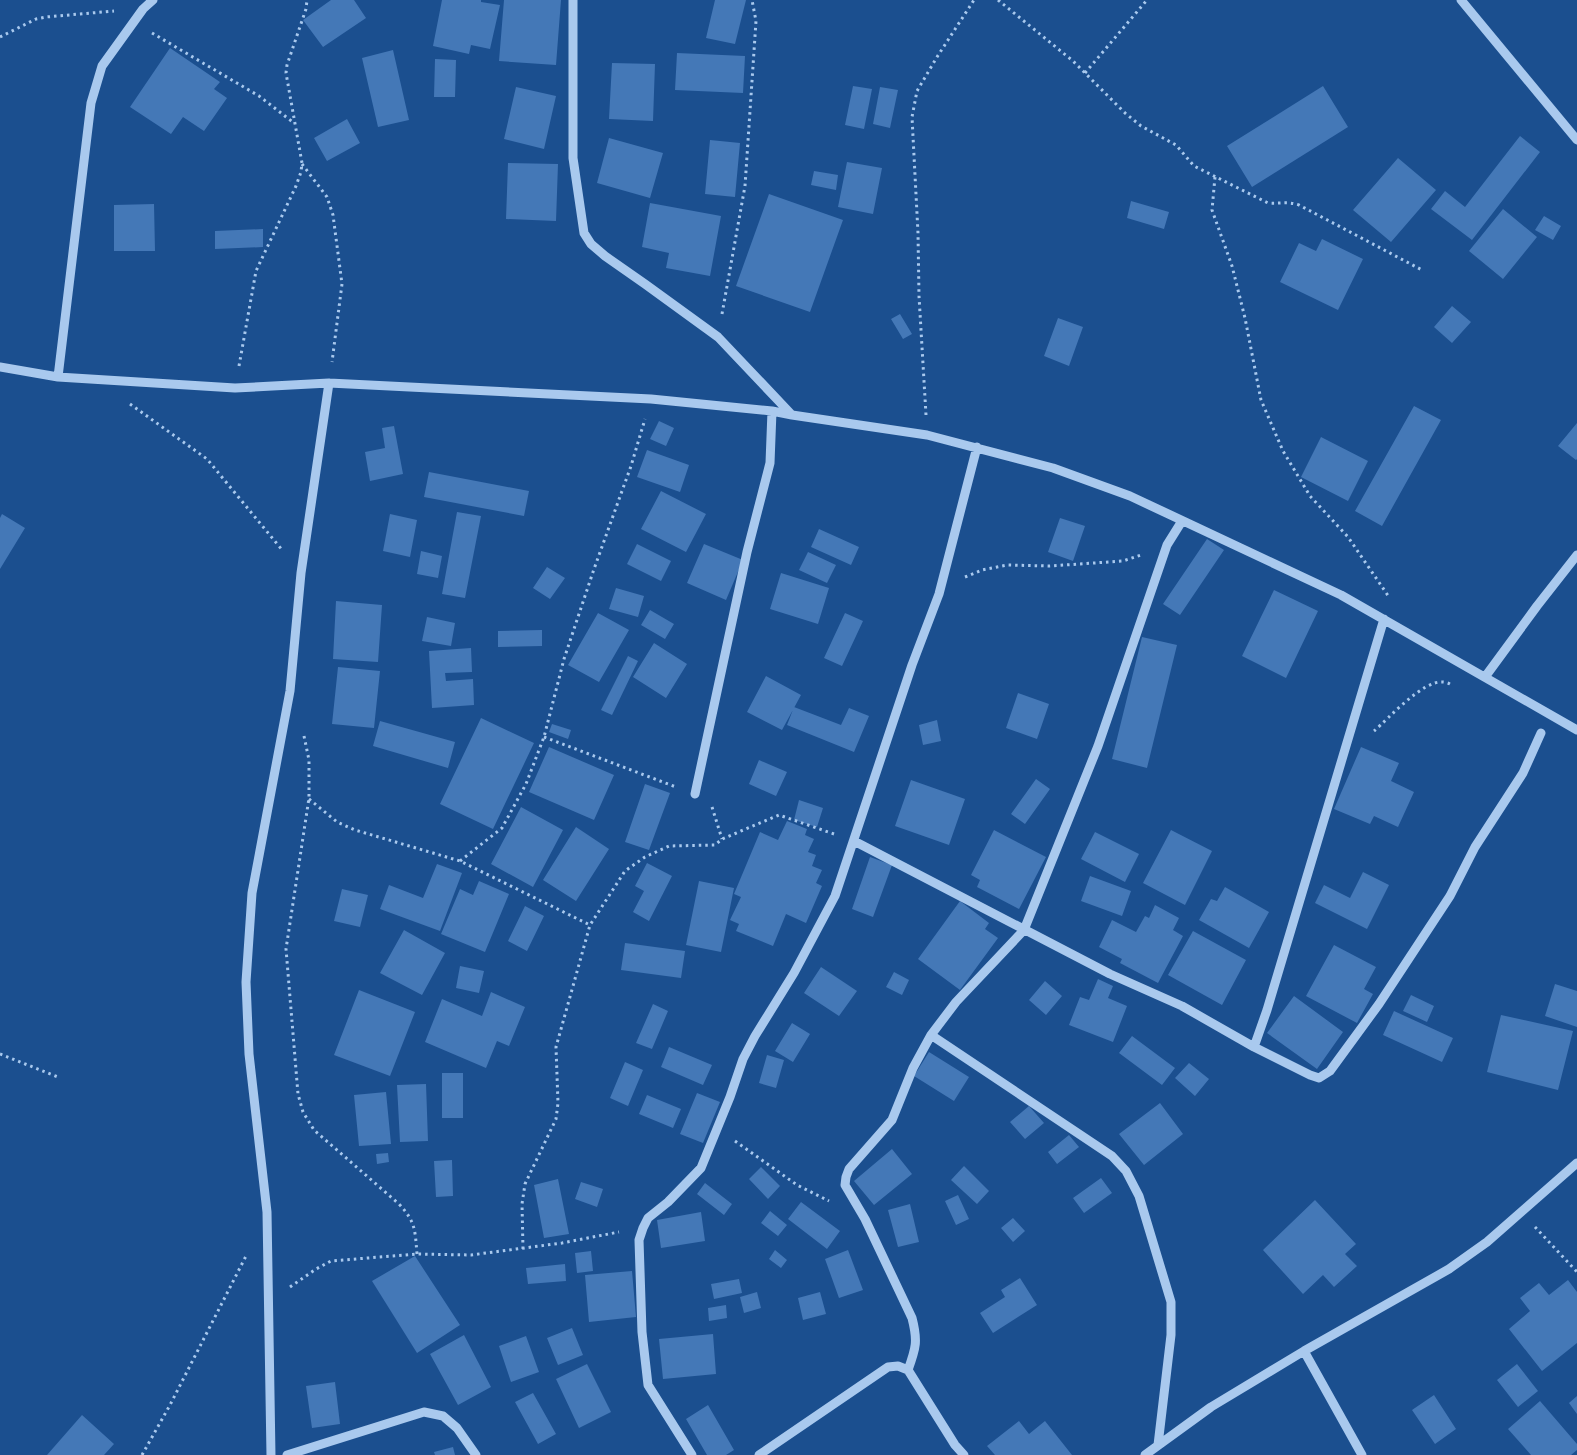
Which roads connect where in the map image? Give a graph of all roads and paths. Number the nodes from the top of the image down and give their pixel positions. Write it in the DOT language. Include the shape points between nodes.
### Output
graph roads {
  1 [pos="153,0"];
  2 [pos="307,0"];
  3 [pos="574,0"];
  4 [pos="752,0"];
  5 [pos="974,0"];
  6 [pos="998,0"];
  7 [pos="1147,0"];
  8 [pos="1462,0"];
  9 [pos="143,9"];
  10 [pos="0,37"];
  11 [pos="1086,73"];
  12 [pos="295,124"];
  13 [pos="1577,140"];
  14 [pos="302,164"];
  15 [pos="1215,177"];
  16 [pos="1422,270"];
  17 [pos="718,337"];
  18 [pos="0,367"];
  19 [pos="58,377"];
  20 [pos="329,383"];
  21 [pos="235,388"];
  22 [pos="651,399"];
  23 [pos="127,402"];
  24 [pos="772,411"];
  25 [pos="792,415"];
  26 [pos="927,435"];
  27 [pos="976,447"];
  28 [pos="1182,521"];
  29 [pos="1167,546"];
  30 [pos="1577,555"];
  31 [pos="301,573"];
  32 [pos="939,594"];
  33 [pos="1391,600"];
  34 [pos="1384,619"];
  35 [pos="1485,677"];
  36 [pos="1452,684"];
  37 [pos="1577,730"];
  38 [pos="1541,733"];
  39 [pos="304,735"];
  40 [pos="544,737"];
  41 [pos="1342,756"];
  42 [pos="695,794"];
  43 [pos="309,798"];
  44 [pos="722,839"];
  45 [pos="854,842"];
  46 [pos="460,861"];
  47 [pos="590,925"];
  48 [pos="1024,930"];
  49 [pos="931,1035"];
  50 [pos="1254,1047"];
  51 [pos="0,1054"];
  52 [pos="58,1077"];
  53 [pos="731,1136"];
  54 [pos="1577,1163"];
  55 [pos="831,1202"];
  56 [pos="1521,1212"];
  57 [pos="643,1228"];
  58 [pos="523,1249"];
  59 [pos="417,1254"];
  60 [pos="246,1255"];
  61 [pos="1577,1272"];
  62 [pos="268,1301"];
  63 [pos="1304,1351"];
  64 [pos="908,1370"];
  65 [pos="1158,1445"];
  66 [pos="142,1455"];
  67 [pos="271,1455"];
  68 [pos="287,1455"];
  69 [pos="476,1455"];
  70 [pos="692,1455"];
  71 [pos="759,1455"];
  72 [pos="964,1455"];
  73 [pos="1144,1455"];
  74 [pos="1362,1455"];
  1 -- 9 [label="street"];
  2 -- 12 [label="path" via="286,73"];
  3 -- 17 [label="street" via="573,158 584,233 605,256"];
  4 -- 17 [label="path" via="756,21 745,186"];
  5 -- 26 [label="path" via="917,91 912,117"];
  6 -- 11 [label="path"];
  7 -- 11 [label="path"];
  8 -- 13 [label="street"];
  9 -- 10 [label="path" via="46,16"];
  9 -- 12 [label="path" via="148,31 259,96"];
  9 -- 19 [label="street" via="102,66 91,102"];
  11 -- 15 [label="path" via="1141,126 1176,145 1194,166"];
  12 -- 14 [label="path"];
  14 -- 20 [label="path" via="327,197 333,215 342,284"];
  14 -- 21 [label="path" via="296,186 256,272"];
  15 -- 16 [label="path" via="1268,203 1299,205"];
  15 -- 33 [label="path" via="1212,210 1232,266 1261,400 1283,451 1310,496 1348,537"];
  17 -- 25 [label="street"];
  18 -- 19 [label="street"];
  19 -- 21 [label="street"];
  20 -- 21 [label="street"];
  20 -- 22 [label="street"];
  20 -- 31 [label="street"];
  22 -- 24 [label="street"];
  22 -- 40 [label="path" via="632,466 564,659"];
  23 -- 31 [label="path" via="207,459"];
  24 -- 25 [label="street"];
  24 -- 42 [label="street" via="770,463 747,552"];
  25 -- 26 [label="street"];
  26 -- 27 [label="street"];
  27 -- 28 [label="street" via="1053,468 1130,496"];
  27 -- 32 [label="street"];
  28 -- 29 [label="street"];
  28 -- 34 [label="street" via="1341,594"];
  29 -- 32 [label="path" via="1123,561 1050,566 1007,564 958,580"];
  29 -- 48 [label="street" via="1098,746"];
  30 -- 35 [label="street"];
  31 -- 62 [label="street" via="290,690 252,893 246,982 249,1054 267,1212"];
  32 -- 45 [label="street" via="912,665"];
  34 -- 35 [label="street"];
  34 -- 41 [label="street"];
  35 -- 37 [label="street"];
  36 -- 41 [label="path" via="1430,684"];
  38 -- 50 [label="street" via="1523,773 1475,847 1450,896 1379,1004 1330,1071 1319,1078"];
  39 -- 43 [label="path" via="309,760"];
  40 -- 42 [label="path"];
  40 -- 46 [label="path" via="526,784 502,828"];
  41 -- 50 [label="street"];
  42 -- 44 [label="path" via="713,808"];
  43 -- 46 [label="path" via="337,822 355,830"];
  43 -- 59 [label="path" via="286,949 298,1094 303,1112 314,1130 409,1215"];
  44 -- 45 [label="path" via="779,815"];
  44 -- 47 [label="path" via="715,846 670,846 645,857 624,871"];
  45 -- 48 [label="street"];
  45 -- 57 [label="street" via="835,896 744,1059 701,1168 648,1218"];
  46 -- 47 [label="path"];
  47 -- 58 [label="path" via="556,1047 556,1119 525,1184"];
  48 -- 49 [label="street" via="956,1002"];
  48 -- 50 [label="street" via="1182,1006"];
  49 -- 64 [label="street" via="913,1068 892,1120 849,1169 845,1185 865,1219 912,1318 916,1349"];
  49 -- 65 [label="street" via="1112,1156 1126,1171 1139,1196 1171,1302 1171,1335"];
  51 -- 52 [label="path"];
  53 -- 55 [label="path" via="797,1184"];
  54 -- 56 [label="street"];
  56 -- 61 [label="path"];
  56 -- 63 [label="street" via="1449,1269"];
  57 -- 58 [label="path"];
  57 -- 70 [label="street" via="639,1240 648,1385"];
  58 -- 59 [label="path" via="471,1255"];
  59 -- 62 [label="path" via="331,1261"];
  60 -- 66 [label="path"];
  62 -- 67 [label="street"];
  63 -- 65 [label="street" via="1211,1407"];
  63 -- 74 [label="street"];
  64 -- 71 [label="street" via="888,1367"];
  64 -- 72 [label="street"];
  65 -- 73 [label="street"];
  68 -- 69 [label="street" via="424,1412 443,1416 457,1428"];
}
